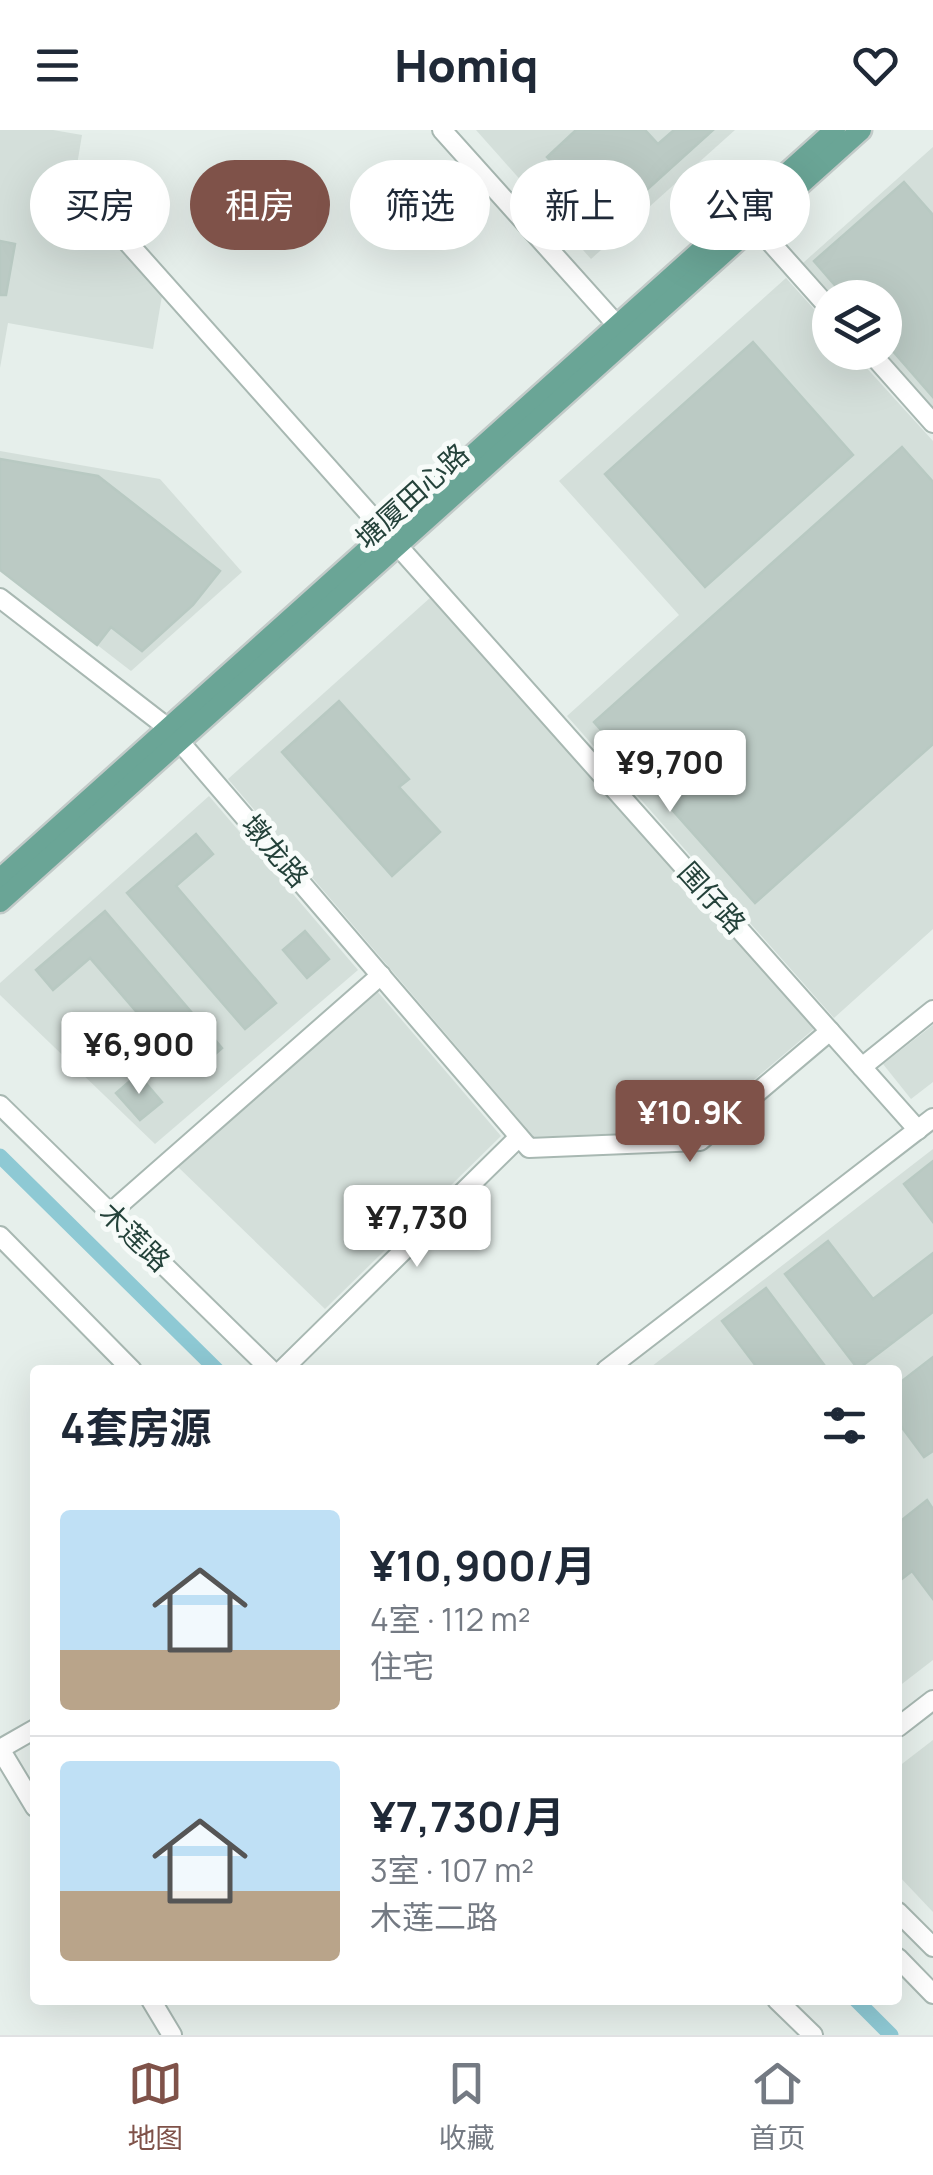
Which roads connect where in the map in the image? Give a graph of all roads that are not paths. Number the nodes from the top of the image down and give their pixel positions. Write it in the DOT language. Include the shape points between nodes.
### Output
graph roads {
  1 [pos="442,130"];
  2 [pos="836,130"];
  3 [pos="860,130"];
  4 [pos="807,160"];
  5 [pos="810,170"];
  6 [pos="134,250"];
  7 [pos="714,250"];
  8 [pos="777,250"];
  9 [pos="812,288"];
  10 [pos="623,332"];
  11 [pos="886,370"];
  12 [pos="933,423"];
  13 [pos="392,539"];
  14 [pos="0,598"];
  15 [pos="174,734"];
  16 [pos="0,878"];
  17 [pos="0,902"];
  18 [pos="381,975"];
  19 [pos="933,1010"];
  20 [pos="830,1031"];
  21 [pos="862,1067"];
  22 [pos="0,1105"];
  23 [pos="925,1124"];
  24 [pos="520,1136"];
  25 [pos="110,1213"];
  26 [pos="0,1236"];
  27 [pos="127,1365"];
  28 [pos="266,1365"];
  29 [pos="287,1365"];
  30 [pos="612,1365"];
  31 [pos="933,1700"];
  32 [pos="902,1724"];
  33 [pos="30,1732"];
  34 [pos="30,1799"];
  35 [pos="902,1916"];
  36 [pos="933,1948"];
  37 [pos="902,1962"];
  38 [pos="933,1994"];
  39 [pos="154,2005"];
  40 [pos="783,2005"];
  41 [pos="172,2035"];
  42 [pos="814,2035"];
  1 -- 10 [label="street"];
  2 -- 4 [label="main road, 塘厦田心路"];
  3 -- 5 [label="main road, 塘厦田心路"];
  6 -- 13 [label="street, 围仔路"];
  7 -- 10 [label="main road, 塘厦田心路"];
  8 -- 9 [label="street"];
  10 -- 13 [label="main road, 塘厦田心路"];
  11 -- 12 [label="street"];
  13 -- 15 [label="main road, 塘厦田心路"];
  13 -- 20 [label="street, 围仔路"];
  14 -- 15 [label="street, 墩龙路"];
  15 -- 16 [label="main road, 塘厦田心路"];
  15 -- 17 [label="main road, 塘厦田心路"];
  15 -- 18 [label="street, 墩龙路"];
  18 -- 24 [label="street, 墩龙路"];
  18 -- 25 [label="street"];
  19 -- 21 [label="street"];
  20 -- 21 [label="street, 围仔路"];
  20 -- 24 [label="street" via="700,1141 529,1148"];
  21 -- 23 [label="street, 围仔路"];
  22 -- 25 [label="street, 木莲路"];
  23 -- 30 [label="street"];
  24 -- 29 [label="street"];
  25 -- 28 [label="street, 木莲路"];
  26 -- 27 [label="street"];
  31 -- 32 [label="street"];
  33 -- 34 [label="street" via="0,1749"];
  35 -- 36 [label="street"];
  37 -- 38 [label="street"];
  39 -- 41 [label="street"];
  40 -- 42 [label="street"];
}
